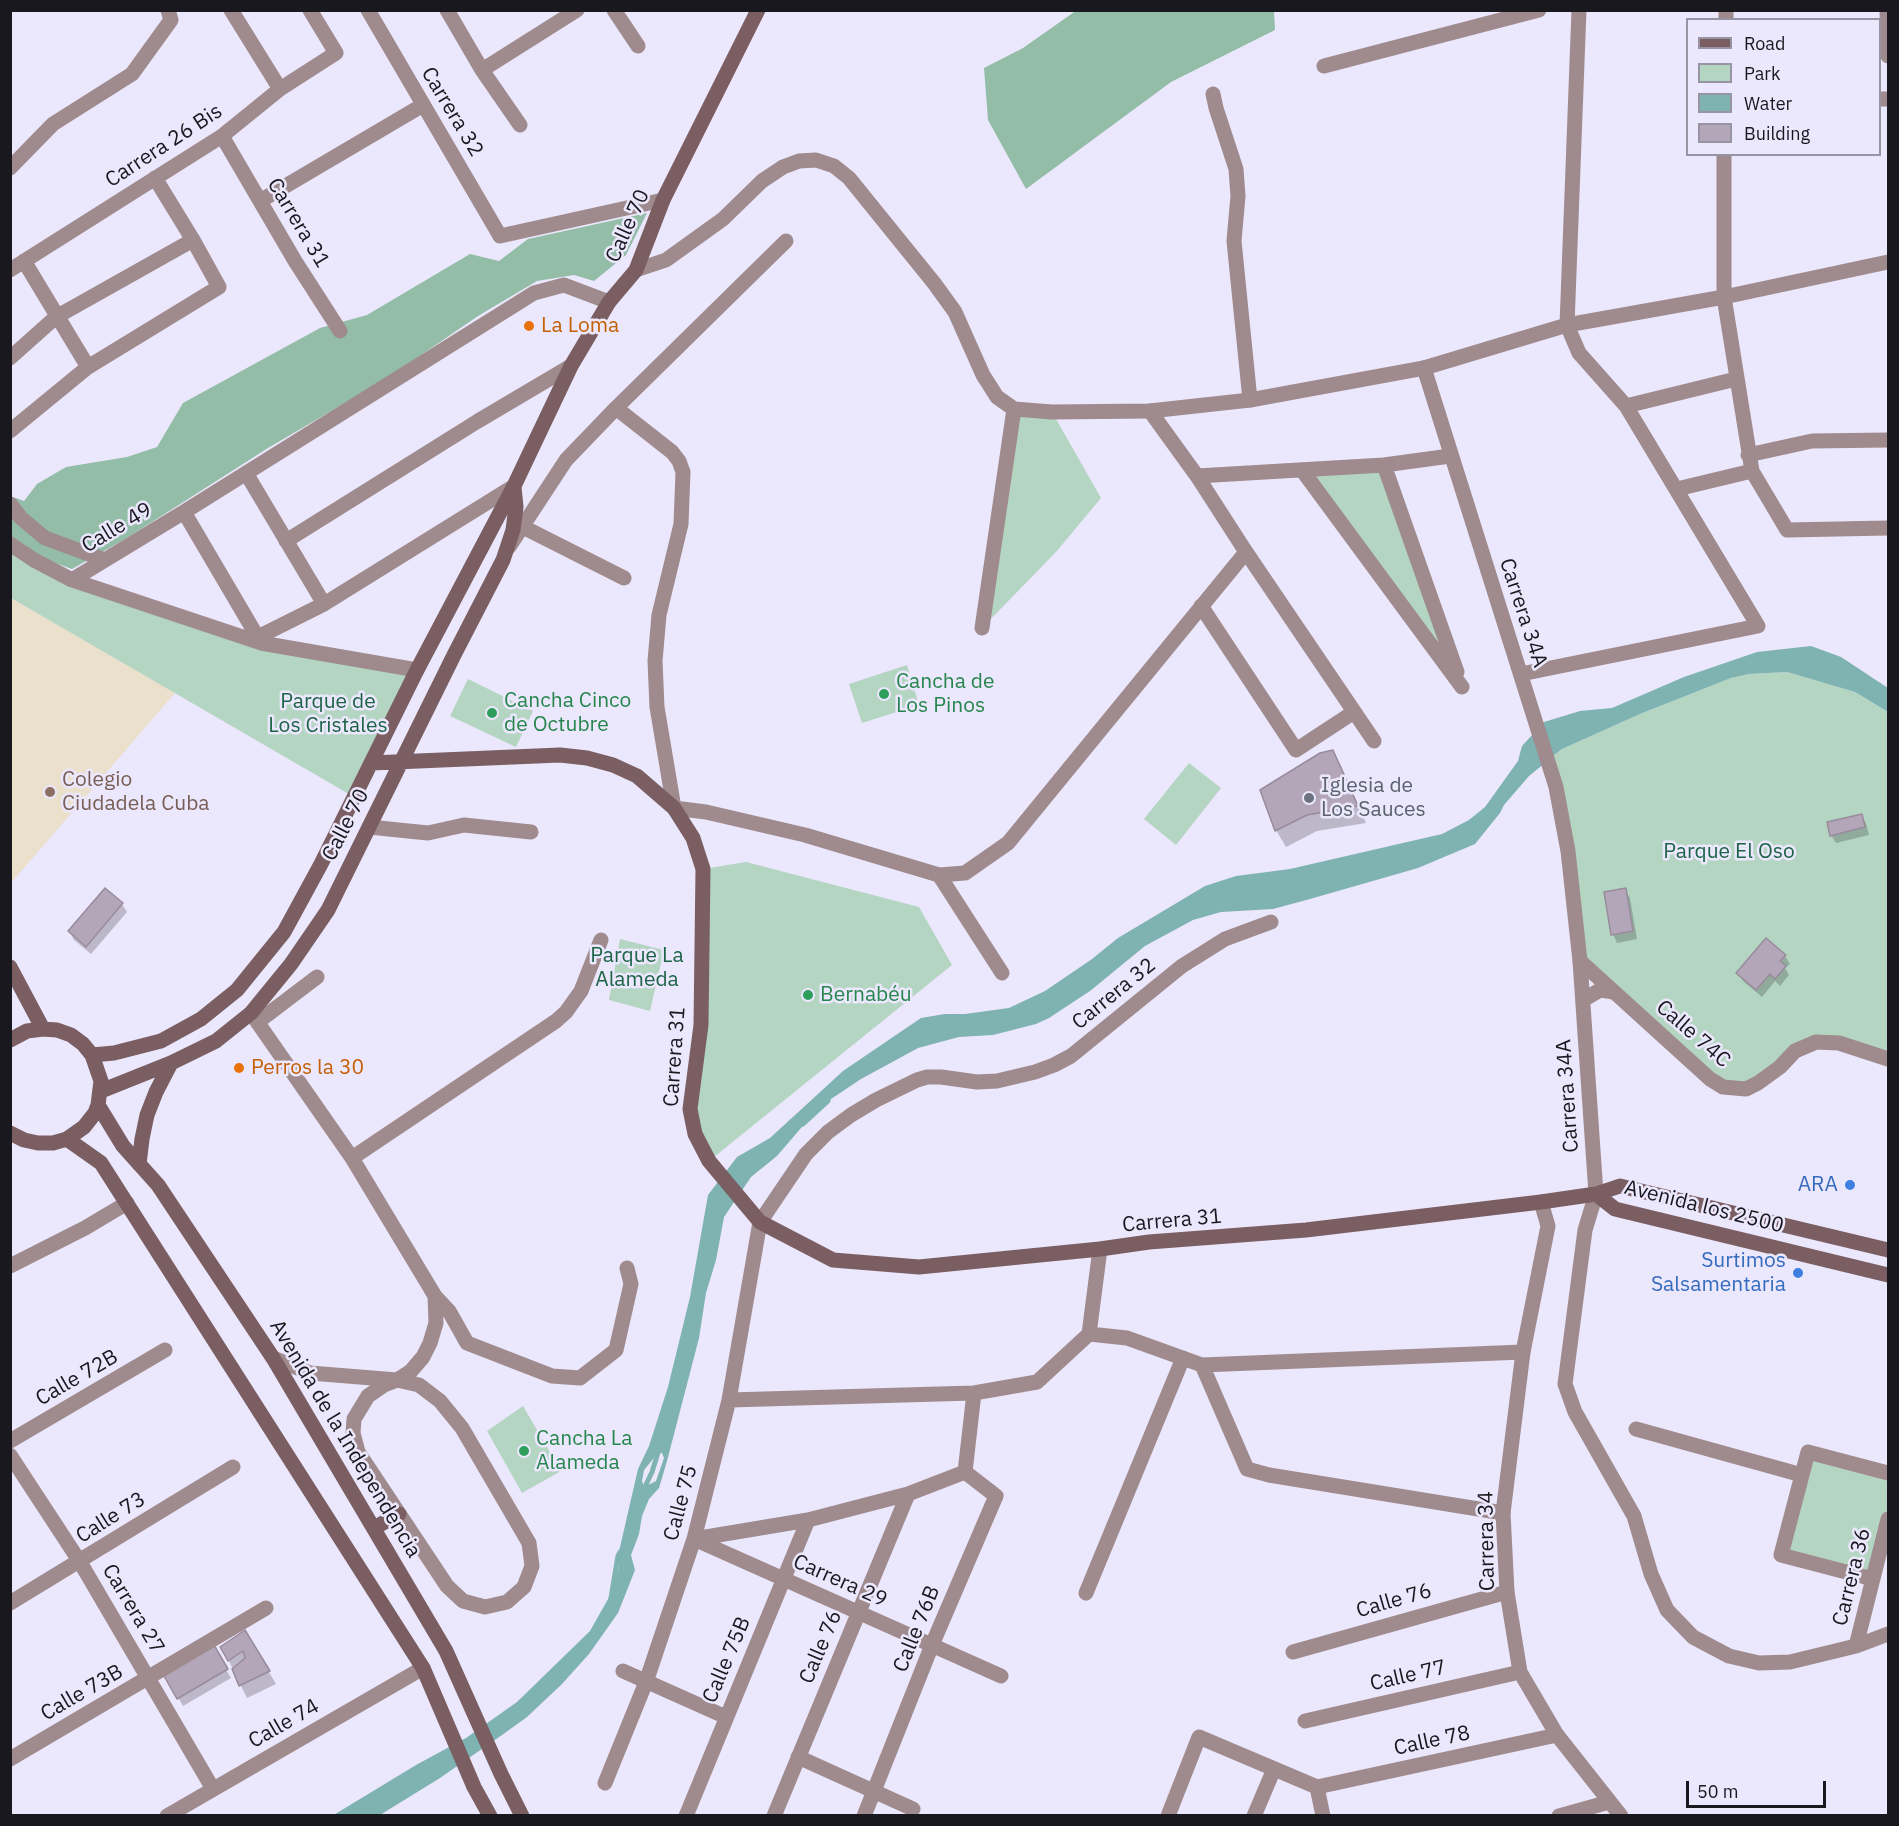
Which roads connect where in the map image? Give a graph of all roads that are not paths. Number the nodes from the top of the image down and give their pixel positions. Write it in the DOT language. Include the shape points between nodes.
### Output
graph roads {
  1 [pos="231,10"];
  2 [pos="310,10"];
  3 [pos="368,10"];
  4 [pos="447,10"];
  5 [pos="577,10"];
  6 [pos="614,10"];
  7 [pos="758,10"];
  8 [pos="1539,10"];
  9 [pos="1580,10"];
  10 [pos="1887,10"];
  11 [pos="169,15"];
  12 [pos="638,46"];
  13 [pos="1888,56"];
  14 [pos="1324,66"];
  15 [pos="482,70"];
  16 [pos="280,89"];
  17 [pos="1213,94"];
  18 [pos="423,105"];
  19 [pos="520,125"];
  20 [pos="222,136"];
  21 [pos="1724,156"];
  22 [pos="10,168"];
  23 [pos="155,178"];
  24 [pos="663,200"];
  25 [pos="260,201"];
  26 [pos="194,240"];
  27 [pos="786,241"];
  28 [pos="24,261"];
  29 [pos="1888,262"];
  30 [pos="10,270"];
  31 [pos="636,270"];
  32 [pos="1724,297"];
  33 [pos="609,302"];
  34 [pos="57,317"];
  35 [pos="1567,325"];
  36 [pos="340,331"];
  37 [pos="10,358"];
  38 [pos="571,366"];
  39 [pos="88,367"];
  40 [pos="1424,368"];
  41 [pos="1736,379"];
  42 [pos="1250,400"];
  43 [pos="1626,406"];
  44 [pos="616,408"];
  45 [pos="1014,410"];
  46 [pos="1150,411"];
  47 [pos="10,431"];
  48 [pos="1888,440"];
  49 [pos="1748,455"];
  50 [pos="1450,456"];
  51 [pos="1384,465"];
  52 [pos="1302,470"];
  53 [pos="1752,471"];
  54 [pos="246,473"];
  55 [pos="1197,476"];
  56 [pos="1674,485"];
  57 [pos="514,486"];
  58 [pos="10,504"];
  59 [pos="184,512"];
  60 [pos="523,527"];
  61 [pos="1888,528"];
  62 [pos="286,542"];
  63 [pos="10,544"];
  64 [pos="507,549"];
  65 [pos="1246,552"];
  66 [pos="105,560"];
  67 [pos="624,578"];
  68 [pos="72,580"];
  69 [pos="324,604"];
  70 [pos="1201,606"];
  71 [pos="982,628"];
  72 [pos="260,640"];
  73 [pos="417,670"];
  74 [pos="1521,674"];
  75 [pos="1354,712"];
  76 [pos="1374,741"];
  77 [pos="402,762"];
  78 [pos="371,763"];
  79 [pos="674,808"];
  80 [pos="369,827"];
  81 [pos="337,832"];
  82 [pos="531,832"];
  83 [pos="361,843"];
  84 [pos="939,875"];
  85 [pos="1271,922"];
  86 [pos="601,940"];
  87 [pos="1580,961"];
  88 [pos="10,967"];
  89 [pos="1002,973"];
  90 [pos="317,977"];
  91 [pos="1614,992"];
  92 [pos="1583,1000"];
  93 [pos="255,1017"];
  94 [pos="43,1029"];
  95 [pos="11,1038"];
  96 [pos="92,1055"];
  97 [pos="1888,1059"];
  98 [pos="171,1063"];
  99 [pos="100,1098"];
  100 [pos="10,1133"];
  101 [pos="67,1139"];
  102 [pos="352,1158"];
  103 [pos="139,1164"];
  104 [pos="1596,1194"];
  105 [pos="1541,1202"];
  106 [pos="127,1203"];
  107 [pos="756,1218"];
  108 [pos="1100,1249"];
  109 [pos="1888,1250"];
  110 [pos="10,1266"];
  111 [pos="627,1268"];
  112 [pos="1888,1275"];
  113 [pos="435,1296"];
  114 [pos="1089,1334"];
  115 [pos="165,1350"];
  116 [pos="1523,1352"];
  117 [pos="273,1358"];
  118 [pos="1183,1358"];
  119 [pos="1202,1365"];
  120 [pos="397,1380"];
  121 [pos="974,1393"];
  122 [pos="729,1400"];
  123 [pos="1636,1429"];
  124 [pos="10,1441"];
  125 [pos="10,1455"];
  126 [pos="233,1467"];
  127 [pos="965,1472"];
  128 [pos="1888,1473"];
  129 [pos="1802,1475"];
  130 [pos="908,1494"];
  131 [pos="1503,1513"];
  132 [pos="399,1514"];
  133 [pos="1888,1519"];
  134 [pos="808,1520"];
  135 [pos="374,1528"];
  136 [pos="694,1539"];
  137 [pos="80,1562"];
  138 [pos="784,1579"];
  139 [pos="1872,1579"];
  140 [pos="1507,1592"];
  141 [pos="1086,1593"];
  142 [pos="10,1603"];
  143 [pos="266,1608"];
  144 [pos="858,1612"];
  145 [pos="1888,1634"];
  146 [pos="932,1645"];
  147 [pos="1856,1646"];
  148 [pos="1293,1652"];
  149 [pos="423,1668"];
  150 [pos="623,1671"];
  151 [pos="1520,1672"];
  152 [pos="1001,1676"];
  153 [pos="149,1678"];
  154 [pos="646,1682"];
  155 [pos="726,1717"];
  156 [pos="1305,1721"];
  157 [pos="1557,1735"];
  158 [pos="798,1757"];
  159 [pos="10,1759"];
  160 [pos="1274,1768"];
  161 [pos="605,1783"];
  162 [pos="1317,1787"];
  163 [pos="213,1789"];
  164 [pos="874,1792"];
  165 [pos="1609,1802"];
  166 [pos="913,1809"];
  167 [pos="167,1815"];
  168 [pos="490,1815"];
  169 [pos="522,1815"];
  170 [pos="686,1815"];
  171 [pos="774,1815"];
  172 [pos="864,1815"];
  173 [pos="1168,1815"];
  174 [pos="1254,1815"];
  175 [pos="1323,1815"];
  176 [pos="1559,1815"];
  177 [pos="1621,1815"];
  1 -- 16 [label="street"];
  2 -- 16 [label="street, Carrera 26 Bis" via="336,53"];
  3 -- 18 [label="street, Carrera 32"];
  4 -- 15 [label="street"];
  5 -- 15 [label="street"];
  6 -- 12 [label="street"];
  7 -- 24 [label="main road, Calle 70"];
  8 -- 14 [label="street"];
  9 -- 35 [label="street"];
  10 -- 13 [label="street"];
  11 -- 22 [label="street" via="132,74 52,124"];
  15 -- 19 [label="street"];
  16 -- 20 [label="street, Carrera 26 Bis"];
  17 -- 42 [label="street" via="1236,169 1234,241"];
  18 -- 24 [label="street, Carrera 32" via="500,236"];
  18 -- 25 [label="street"];
  20 -- 23 [label="street, Carrera 26 Bis"];
  20 -- 25 [label="street, Carrera 31"];
  21 -- 32 [label="street"];
  23 -- 26 [label="street"];
  23 -- 28 [label="street, Carrera 26 Bis"];
  24 -- 31 [label="main road, Calle 70"];
  25 -- 36 [label="street, Carrera 31"];
  26 -- 34 [label="street"];
  26 -- 39 [label="street" via="219,287"];
  27 -- 44 [label="street"];
  28 -- 30 [label="street, Carrera 26 Bis"];
  28 -- 34 [label="street"];
  29 -- 32 [label="street"];
  31 -- 33 [label="main road, Calle 70"];
  31 -- 45 [label="street" via="676,253 783,167 799,161 825,162 849,178 934,283 955,312 983,375 997,397"];
  32 -- 35 [label="street"];
  32 -- 41 [label="street"];
  33 -- 38 [label="main road, Calle 70"];
  33 -- 54 [label="street, Calle 49" via="564,285 534,293"];
  34 -- 37 [label="street"];
  34 -- 39 [label="street"];
  35 -- 40 [label="street"];
  35 -- 43 [label="street" via="1579,353"];
  38 -- 57 [label="main road, Calle 70"];
  38 -- 62 [label="street"];
  39 -- 47 [label="street"];
  40 -- 42 [label="street"];
  40 -- 50 [label="street, Carrera 34A"];
  41 -- 43 [label="street"];
  41 -- 49 [label="street"];
  42 -- 46 [label="street"];
  43 -- 56 [label="street"];
  44 -- 60 [label="street" via="566,460"];
  44 -- 79 [label="street" via="672,452 683,472 681,524 660,615 655,661 657,707"];
  45 -- 46 [label="street"];
  45 -- 71 [label="street"];
  46 -- 55 [label="street"];
  48 -- 49 [label="street" via="1812,441"];
  49 -- 53 [label="street"];
  50 -- 51 [label="street"];
  50 -- 74 [label="street, Carrera 34A"];
  51 -- 52 [label="street"];
  51 -- 52 [label="street" via="1462,687"];
  52 -- 55 [label="street"];
  53 -- 56 [label="street"];
  53 -- 61 [label="street" via="1787,530"];
  54 -- 59 [label="street, Calle 49"];
  54 -- 62 [label="street"];
  55 -- 65 [label="street"];
  56 -- 74 [label="street" via="1758,626"];
  57 -- 64 [label="main road, Calle 70" via="516,507"];
  57 -- 69 [label="street"];
  57 -- 73 [label="main road, Calle 70"];
  58 -- 66 [label="street" via="45,538"];
  59 -- 66 [label="street, Calle 49"];
  59 -- 72 [label="street"];
  60 -- 64 [label="street"];
  60 -- 67 [label="street"];
  62 -- 69 [label="street"];
  63 -- 68 [label="street"];
  64 -- 77 [label="main road, Calle 70"];
  65 -- 70 [label="street"];
  65 -- 75 [label="street"];
  66 -- 68 [label="street, Calle 49"];
  68 -- 72 [label="street"];
  69 -- 72 [label="street"];
  70 -- 75 [label="street" via="1296,750"];
  70 -- 84 [label="street" via="1008,843 965,873"];
  72 -- 73 [label="street"];
  73 -- 78 [label="main road, Calle 70"];
  74 -- 87 [label="street, Carrera 34A" via="1556,787 1568,851"];
  75 -- 76 [label="street"];
  77 -- 78 [label="main road, Carrera 31"];
  77 -- 79 [label="main road, Carrera 31" via="587,758 637,777"];
  77 -- 80 [label="main road, Calle 70"];
  78 -- 81 [label="main road, Calle 70"];
  79 -- 84 [label="street" via="805,835"];
  79 -- 107 [label="main road, Carrera 31" via="693,838 703,869 700,1025 690,1109 695,1134 709,1161"];
  80 -- 82 [label="street" via="428,833 464,825"];
  80 -- 83 [label="main road, Calle 70"];
  81 -- 83 [label="main road"];
  81 -- 96 [label="main road, Calle 70" via="284,932 237,990 201,1018 161,1041"];
  83 -- 93 [label="main road, Calle 70" via="328,910"];
  84 -- 89 [label="street"];
  85 -- 107 [label="street, Carrera 32" via="1226,939 1182,966 1071,1056 1017,1078 977,1082 927,1077 851,1114 806,1154"];
  86 -- 102 [label="street" via="581,991 561,1017"];
  87 -- 91 [label="street, Calle 74C"];
  87 -- 92 [label="street, Carrera 34A"];
  88 -- 94 [label="main road"];
  90 -- 93 [label="street"];
  91 -- 92 [label="street" via="1600,990"];
  91 -- 97 [label="street, Calle 74C" via="1710,1079 1731,1089 1746,1089 1758,1083 1795,1052 1816,1042 1839,1043"];
  92 -- 104 [label="street, Carrera 34A"];
  93 -- 98 [label="main road, Calle 70"];
  93 -- 102 [label="street"];
  94 -- 95 [label="main road"];
  94 -- 96 [label="main road" via="71,1035"];
  96 -- 99 [label="main road" via="100,1072"];
  98 -- 99 [label="main road, Calle 70"];
  98 -- 103 [label="main road" via="147,1115"];
  99 -- 101 [label="main road" via="90,1121"];
  99 -- 103 [label="main road, Avenida de la Independencia" via="123,1146"];
  100 -- 101 [label="main road" via="38,1143"];
  101 -- 106 [label="main road" via="101,1163"];
  102 -- 113 [label="street"];
  103 -- 117 [label="main road, Avenida de la Independencia" via="158,1185"];
  104 -- 105 [label="main road, Carrera 31"];
  104 -- 109 [label="main road, Avenida los 2500" via="1620,1186"];
  104 -- 112 [label="main road, Avenida los 2500" via="1615,1209"];
  104 -- 147 [label="street, Carrera 34A" via="1585,1230 1565,1384 1575,1412 1634,1516 1651,1574 1667,1610 1693,1637 1729,1656 1759,1663 1790,1662"];
  105 -- 108 [label="main road, Carrera 31"];
  105 -- 116 [label="street, Carrera 34" via="1548,1226"];
  106 -- 110 [label="street"];
  106 -- 149 [label="main road"];
  107 -- 108 [label="main road, Carrera 31" via="833,1260 855,1262 919,1267"];
  107 -- 122 [label="street, Calle 75"];
  108 -- 114 [label="street"];
  111 -- 113 [label="street" via="632,1284 616,1350 580,1378 552,1376 467,1343 449,1311"];
  113 -- 120 [label="street" via="436,1323 430,1343 417,1364"];
  114 -- 118 [label="street" via="1127,1338"];
  114 -- 121 [label="street" via="1037,1382"];
  115 -- 124 [label="street, Calle 72B"];
  116 -- 119 [label="street"];
  116 -- 131 [label="street, Carrera 34"];
  117 -- 120 [label="street" via="310,1373"];
  117 -- 135 [label="main road, Avenida de la Independencia"];
  118 -- 119 [label="street"];
  118 -- 141 [label="street"];
  119 -- 131 [label="street" via="1247,1469"];
  120 -- 132 [label="street" via="368,1396 354,1419 353,1433 358,1452"];
  120 -- 132 [label="street" via="419,1385 440,1401 462,1428 529,1543 532,1566 524,1587 507,1602 496,1605 485,1607 463,1601 447,1586"];
  121 -- 122 [label="street"];
  121 -- 127 [label="street"];
  122 -- 136 [label="street, Calle 75"];
  123 -- 129 [label="street"];
  125 -- 137 [label="street, Carrera 27"];
  126 -- 137 [label="street, Calle 73"];
  127 -- 130 [label="street"];
  127 -- 146 [label="street, Calle 76B" via="996,1496"];
  128 -- 129 [label="street" via="1808,1452"];
  129 -- 139 [label="street" via="1781,1555"];
  130 -- 134 [label="street"];
  130 -- 144 [label="street, Calle 76"];
  131 -- 140 [label="street, Carrera 34"];
  132 -- 135 [label="main road"];
  133 -- 139 [label="street, Carrera 36"];
  134 -- 136 [label="street"];
  134 -- 138 [label="street, Calle 75B"];
  135 -- 169 [label="main road, Avenida de la Independencia" via="446,1650"];
  136 -- 138 [label="street, Carrera 29"];
  136 -- 154 [label="street, Calle 75"];
  137 -- 142 [label="street, Calle 73"];
  137 -- 153 [label="street, Carrera 27"];
  138 -- 144 [label="street, Carrera 29"];
  138 -- 155 [label="street, Calle 75B"];
  139 -- 147 [label="street, Carrera 36"];
  140 -- 148 [label="street, Calle 76"];
  140 -- 151 [label="street, Carrera 34"];
  143 -- 153 [label="street, Calle 73B"];
  144 -- 146 [label="street, Carrera 29"];
  144 -- 158 [label="street, Calle 76"];
  145 -- 147 [label="street"];
  146 -- 152 [label="street, Carrera 29"];
  146 -- 164 [label="street, Calle 76B"];
  149 -- 163 [label="street, Calle 74"];
  149 -- 168 [label="main road"];
  150 -- 154 [label="street"];
  151 -- 156 [label="street, Calle 77"];
  151 -- 157 [label="street, Carrera 34"];
  153 -- 159 [label="street, Calle 73B"];
  153 -- 163 [label="street, Carrera 27"];
  154 -- 155 [label="street"];
  154 -- 161 [label="street, Calle 75"];
  155 -- 170 [label="street, Calle 75B"];
  157 -- 162 [label="street, Calle 78"];
  157 -- 165 [label="street, Carrera 34"];
  158 -- 164 [label="street"];
  158 -- 171 [label="street, Calle 76"];
  160 -- 162 [label="street"];
  160 -- 173 [label="street" via="1199,1737"];
  160 -- 174 [label="street"];
  162 -- 175 [label="street"];
  163 -- 167 [label="street, Calle 74"];
  164 -- 166 [label="street"];
  164 -- 172 [label="street, Calle 76B"];
  165 -- 176 [label="street"];
  165 -- 177 [label="street, Carrera 34"];
}
